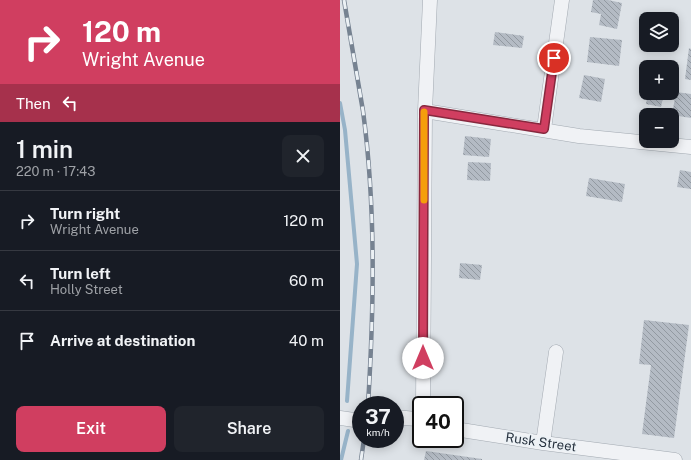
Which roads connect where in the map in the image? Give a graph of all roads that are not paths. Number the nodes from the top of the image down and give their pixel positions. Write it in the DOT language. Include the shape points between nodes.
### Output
graph roads {
  1 [pos="430,0"];
  2 [pos="562,0"];
  3 [pos="424,110"];
  4 [pos="544,129"];
  5 [pos="691,147"];
  6 [pos="556,352"];
  7 [pos="423,396"];
  8 [pos="340,410"];
  9 [pos="352,411"];
  10 [pos="340,418"];
  11 [pos="352,420"];
  12 [pos="464,431"];
  13 [pos="543,443"];
  14 [pos="674,460"];
  1 -- 3 [label="street"];
  2 -- 4 [label="street"];
  3 -- 4 [label="street"];
  3 -- 7 [label="street"];
  4 -- 5 [label="street" via="578,136"];
  6 -- 13 [label="street"];
  8 -- 9 [label="street"];
  10 -- 11 [label="street"];
  12 -- 13 [label="street, Rusk Street"];
  13 -- 14 [label="street, Rusk Street"];
}
